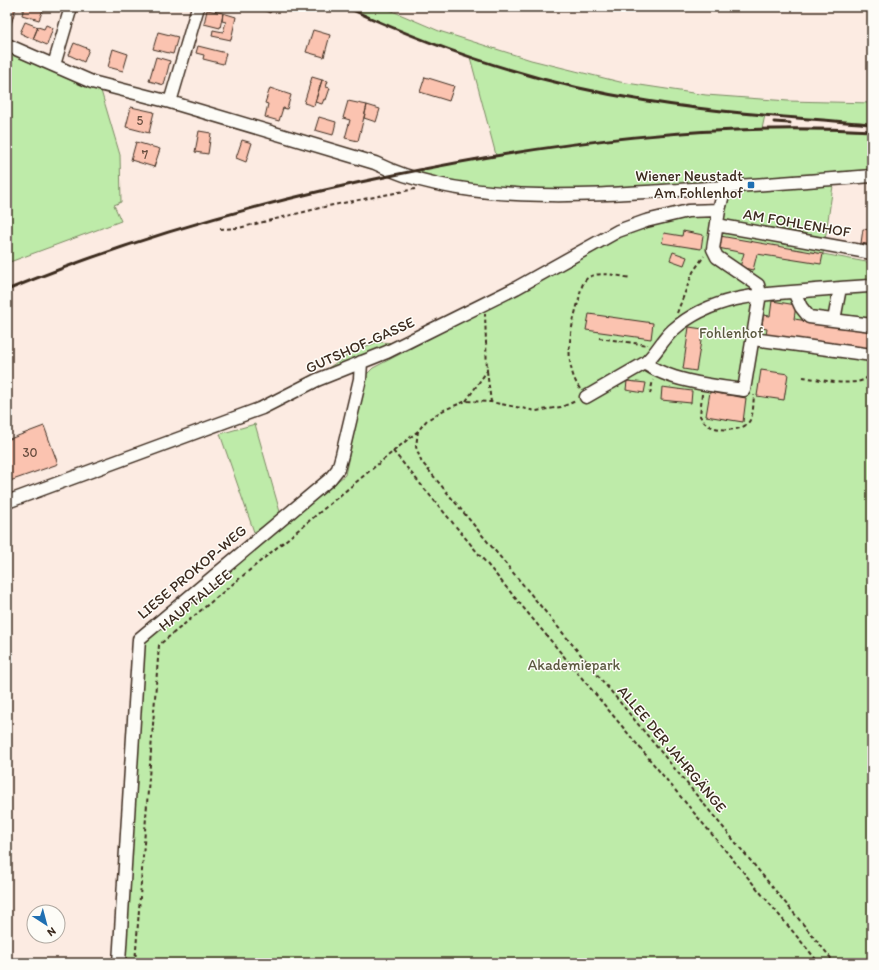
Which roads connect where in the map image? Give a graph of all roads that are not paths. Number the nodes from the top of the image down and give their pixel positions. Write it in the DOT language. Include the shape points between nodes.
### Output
graph roads {
  1 [pos="71,7"];
  2 [pos="198,7"];
  3 [pos="7,45"];
  4 [pos="54,65"];
  5 [pos="170,102"];
  6 [pos="872,176"];
  7 [pos="725,187"];
  8 [pos="719,210"];
  9 [pos="717,225"];
  10 [pos="872,253"];
  11 [pos="872,287"];
  12 [pos="840,288"];
  13 [pos="794,292"];
  14 [pos="760,294"];
  15 [pos="834,320"];
  16 [pos="872,325"];
  17 [pos="753,339"];
  18 [pos="872,355"];
  19 [pos="361,362"];
  20 [pos="650,367"];
  21 [pos="586,397"];
  22 [pos="7,502"];
  23 [pos="119,963"];
  1 -- 4 [label="street"];
  2 -- 5 [label="street"];
  3 -- 4 [label="street"];
  4 -- 5 [label="street" via="92,82"];
  5 -- 7 [label="street" via="375,164 427,183 476,190 552,195 619,194"];
  6 -- 7 [label="street"];
  7 -- 8 [label="street"];
  8 -- 9 [label="street"];
  8 -- 19 [label="street, GUTSHOF-GASSE" via="688,211 646,220 618,231 516,288 387,352"];
  9 -- 10 [label="street, AM FOHLENHOF"];
  9 -- 14 [label="street" via="713,249 717,257 758,285"];
  11 -- 12 [label="street"];
  12 -- 13 [label="street"];
  12 -- 15 [label="street"];
  13 -- 14 [label="street"];
  13 -- 15 [label="street" via="809,317"];
  14 -- 17 [label="street"];
  14 -- 20 [label="street" via="734,299 701,312 672,331"];
  15 -- 16 [label="street"];
  17 -- 18 [label="street"];
  17 -- 20 [label="street" via="744,390 705,385"];
  19 -- 22 [label="street, GUTSHOF-GASSE" via="317,380 262,408"];
  19 -- 23 [label="street, LIESE PROKOP-WEG" via="360,379 342,455 338,469 330,479 140,638"];
  20 -- 21 [label="street"];
}
